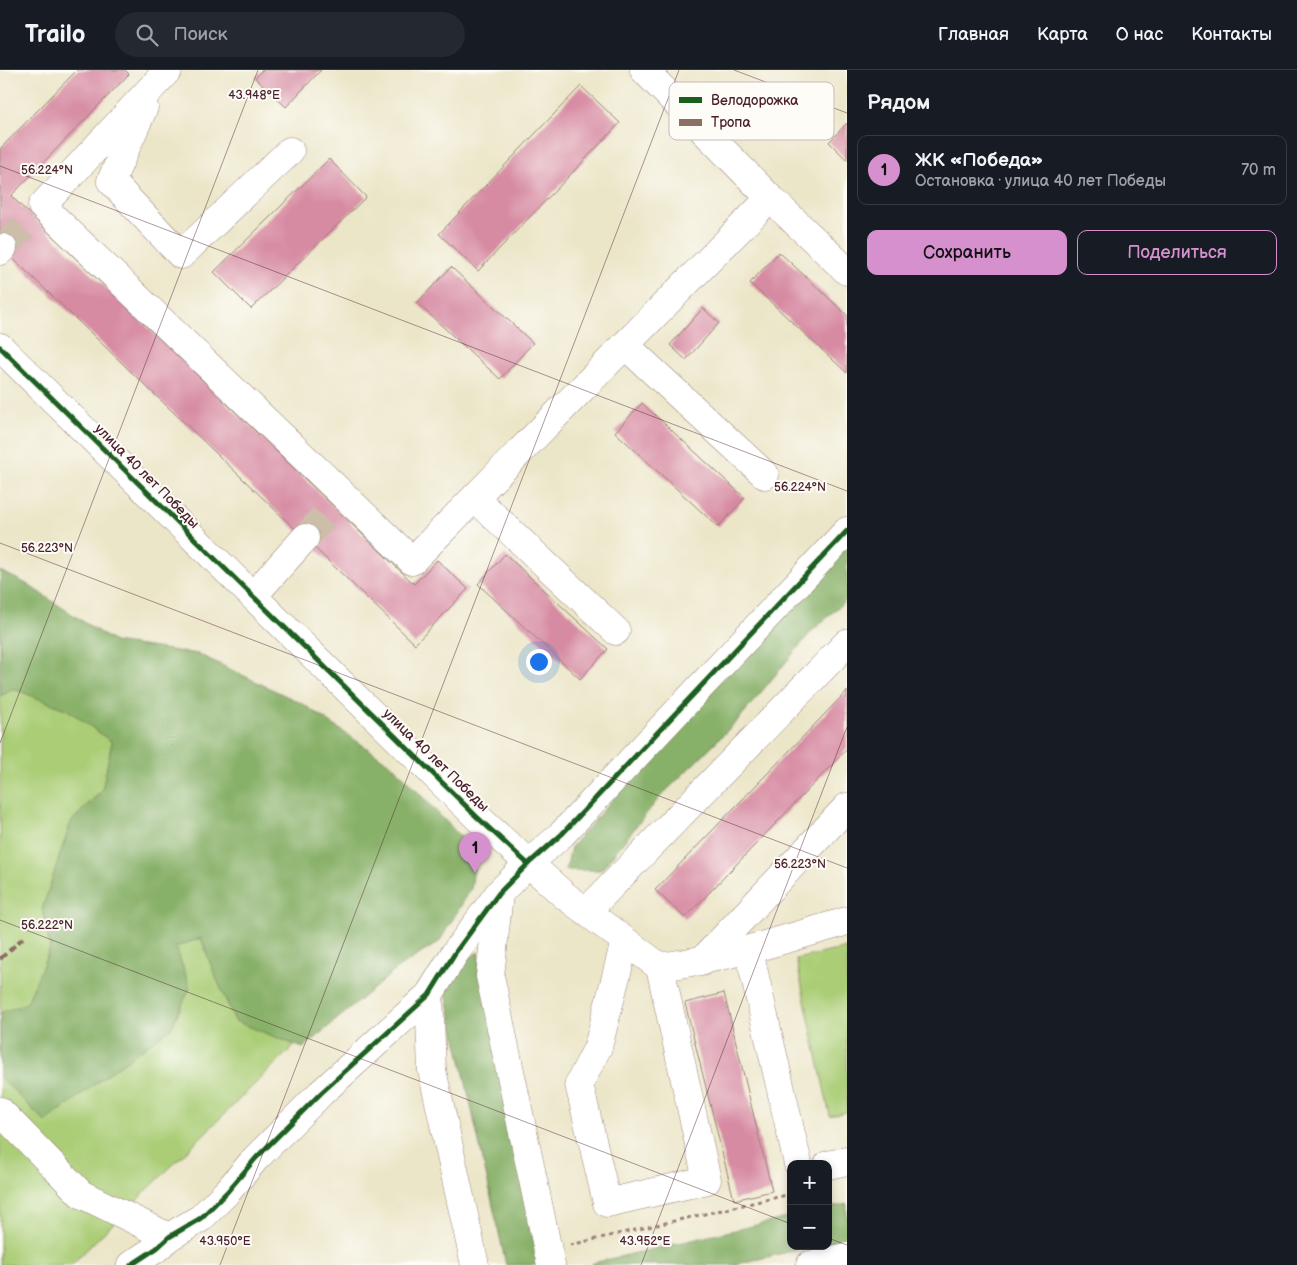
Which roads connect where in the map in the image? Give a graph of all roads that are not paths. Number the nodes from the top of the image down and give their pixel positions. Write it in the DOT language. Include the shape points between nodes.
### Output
graph roads {
  1 [pos="644,70"];
  2 [pos="161,78"];
  3 [pos="669,95"];
  4 [pos="713,140"];
  5 [pos="290,151"];
  6 [pos="770,198"];
  7 [pos="847,271"];
  8 [pos="625,344"];
  9 [pos="0,347"];
  10 [pos="765,475"];
  11 [pos="475,498"];
  12 [pos="847,531"];
  13 [pos="305,538"];
  14 [pos="253,596"];
  15 [pos="616,631"];
  16 [pos="847,643"];
  17 [pos="847,807"];
  18 [pos="528,864"];
  19 [pos="499,893"];
  20 [pos="586,912"];
  21 [pos="847,921"];
  22 [pos="624,941"];
  23 [pos="749,951"];
  24 [pos="700,962"];
  25 [pos="660,967"];
  26 [pos="429,995"];
  27 [pos="0,1110"];
  28 [pos="797,1160"];
  29 [pos="847,1161"];
  30 [pos="832,1164"];
  31 [pos="169,1237"];
  32 [pos="550,1257"];
  33 [pos="847,1257"];
  34 [pos="131,1265"];
  35 [pos="475,1265"];
  36 [pos="810,1265"];
  1 -- 3 [label="street"];
  2 -- 5 [label="street" via="111,181 181,255"];
  2 -- 11 [label="street" via="37,212 338,500 412,561"];
  4 -- 6 [label="street"];
  6 -- 7 [label="street"];
  6 -- 8 [label="street"];
  8 -- 10 [label="street"];
  8 -- 11 [label="street"];
  9 -- 14 [label="street, улица 40 лет Победы"];
  11 -- 15 [label="street"];
  12 -- 18 [label="street" via="562,834"];
  13 -- 14 [label="street"];
  14 -- 18 [label="street, улица 40 лет Победы"];
  16 -- 20 [label="street"];
  17 -- 24 [label="street"];
  18 -- 19 [label="street"];
  18 -- 20 [label="street, улица 40 лет Победы"];
  19 -- 26 [label="street" via="455,952"];
  19 -- 32 [label="street" via="490,976"];
  20 -- 22 [label="street, улица 40 лет Победы"];
  21 -- 23 [label="street"];
  22 -- 25 [label="street, улица 40 лет Победы"];
  22 -- 25 [label="street" via="598,1047 579,1084 607,1203 707,1180"];
  23 -- 24 [label="street"];
  23 -- 28 [label="street"];
  24 -- 25 [label="street"];
  26 -- 31 [label="street" via="321,1094 201,1218"];
  26 -- 35 [label="street" via="432,1070"];
  27 -- 31 [label="street" via="82,1194"];
  29 -- 30 [label="street"];
  31 -- 34 [label="street"];
  33 -- 36 [label="street"];
}
